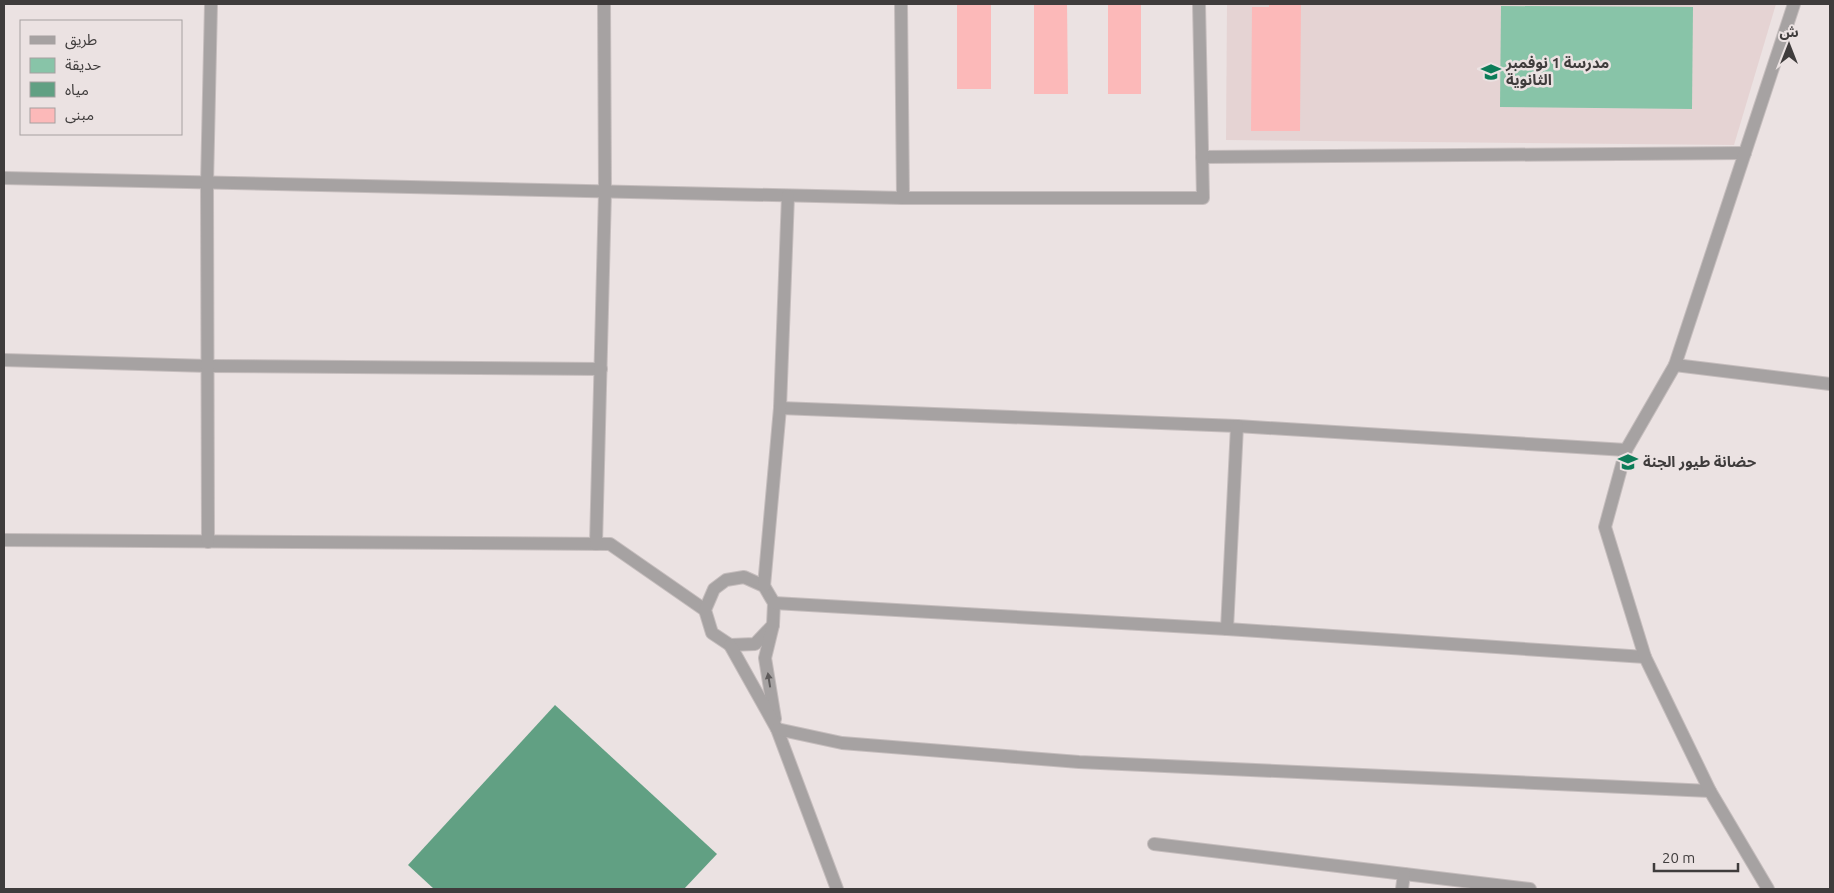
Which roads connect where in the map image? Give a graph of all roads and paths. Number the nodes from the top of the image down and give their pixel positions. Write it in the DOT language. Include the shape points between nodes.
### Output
graph roads {
  1 [pos="211,4"];
  2 [pos="604,4"];
  3 [pos="901,4"];
  4 [pos="1199,4"];
  5 [pos="1794,4"];
  6 [pos="1745,154"];
  7 [pos="1202,157"];
  8 [pos="4,178"];
  9 [pos="207,184"];
  10 [pos="605,192"];
  11 [pos="788,196"];
  12 [pos="903,198"];
  13 [pos="4,360"];
  14 [pos="1675,365"];
  15 [pos="208,366"];
  16 [pos="601,369"];
  17 [pos="1830,384"];
  18 [pos="780,408"];
  19 [pos="1237,426"];
  20 [pos="1626,450"];
  21 [pos="4,540"];
  22 [pos="208,542"];
  23 [pos="596,544"];
  24 [pos="764,586"];
  25 [pos="774,603"];
  26 [pos="705,610"];
  27 [pos="773,625"];
  28 [pos="1227,629"];
  29 [pos="730,645"];
  30 [pos="1645,656"];
  31 [pos="777,729"];
  32 [pos="1710,791"];
  33 [pos="1154,844"];
  34 [pos="1404,874"];
  35 [pos="837,889"];
  36 [pos="1402,889"];
  37 [pos="1530,889"];
  38 [pos="1768,889"];
  1 -- 9 [label="street"];
  2 -- 10 [label="street"];
  3 -- 12 [label="street"];
  4 -- 7 [label="street"];
  5 -- 6 [label="street"];
  6 -- 7 [label="street"];
  6 -- 14 [label="street"];
  7 -- 12 [label="street" via="1203,198"];
  8 -- 9 [label="street"];
  9 -- 10 [label="street"];
  9 -- 15 [label="street"];
  10 -- 11 [label="street"];
  10 -- 16 [label="street"];
  11 -- 12 [label="street"];
  11 -- 18 [label="street"];
  13 -- 15 [label="street"];
  14 -- 17 [label="street"];
  14 -- 20 [label="street"];
  15 -- 16 [label="street"];
  15 -- 22 [label="street"];
  16 -- 23 [label="street"];
  18 -- 19 [label="street"];
  18 -- 24 [label="street"];
  19 -- 20 [label="street"];
  19 -- 28 [label="street"];
  20 -- 30 [label="street" via="1605,527"];
  21 -- 22 [label="street"];
  22 -- 23 [label="street"];
  23 -- 26 [label="street" via="610,544"];
  24 -- 25 [label="street"];
  24 -- 26 [label="street" via="744,577 726,580 714,589"];
  25 -- 27 [label="street"];
  25 -- 28 [label="street"];
  26 -- 29 [label="street" via="712,633"];
  27 -- 29 [label="street" via="755,644"];
  31 -- 27 [label="street, one-way" via="765,658"];
  28 -- 30 [label="street"];
  29 -- 31 [label="street"];
  30 -- 32 [label="street"];
  31 -- 32 [label="street" via="842,743 1079,762"];
  31 -- 35 [label="street"];
  32 -- 38 [label="street"];
  33 -- 34 [label="street"];
  34 -- 36 [label="street"];
  34 -- 37 [label="street"];
}
